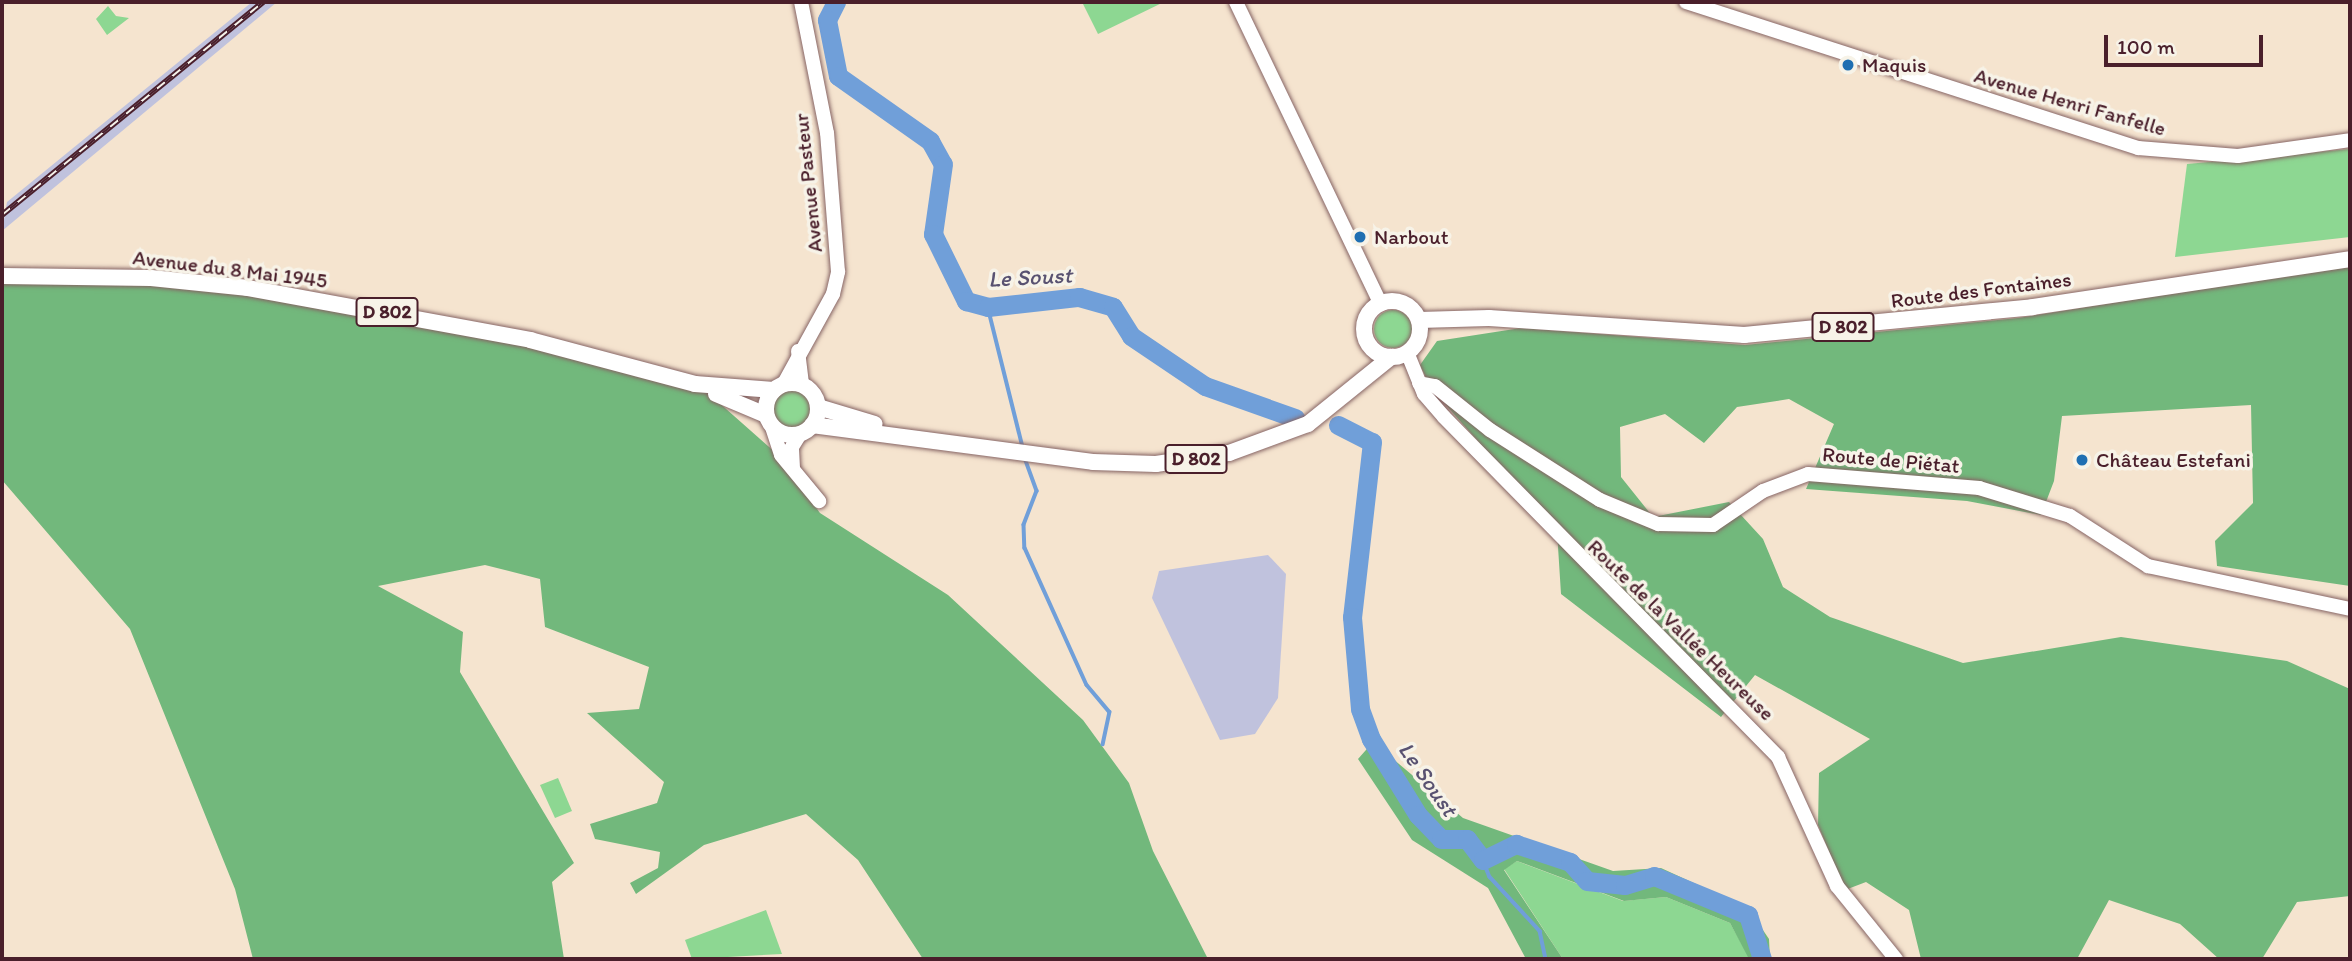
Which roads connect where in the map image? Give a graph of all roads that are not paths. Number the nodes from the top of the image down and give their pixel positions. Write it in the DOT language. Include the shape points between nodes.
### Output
graph roads {
  1 [pos="801,2"];
  2 [pos="1236,2"];
  3 [pos="1686,2"];
  4 [pos="2350,140"];
  5 [pos="2350,259"];
  6 [pos="2,276"];
  7 [pos="1381,304"];
  8 [pos="1419,327"];
  9 [pos="1371,346"];
  10 [pos="798,351"];
  11 [pos="1407,352"];
  12 [pos="1391,357"];
  13 [pos="1419,383"];
  14 [pos="695,384"];
  15 [pos="802,385"];
  16 [pos="778,387"];
  17 [pos="1348,396"];
  18 [pos="818,407"];
  19 [pos="769,421"];
  20 [pos="806,430"];
  21 [pos="901,432"];
  22 [pos="793,470"];
  23 [pos="818,501"];
  24 [pos="2350,609"];
  25 [pos="1896,959"];
  1 -- 10 [label="street, Avenue Pasteur" via="827,133 838,272 833,293"];
  2 -- 7 [label="street"];
  3 -- 4 [label="street, Avenue Henri Fanfelle" via="2138,148 2188,156"];
  5 -- 8 [label="main road, Route des Fontaines / D 802" via="2033,307 1744,335 1489,318"];
  6 -- 14 [label="main road, Avenue du 8 Mai 1945 / D 802" via="151,278 261,291 530,340"];
  7 -- 8 [label="main road" via="1403,303"];
  7 -- 9 [label="main road" via="1366,318"];
  8 -- 11 [label="main road"];
  9 -- 12 [label="main road"];
  9 -- 17 [label="main road"];
  10 -- 15 [label="street"];
  10 -- 16 [label="street, Avenue Pasteur"];
  11 -- 12 [label="main road"];
  11 -- 13 [label="street, Route de la Vallée Heureuse"];
  12 -- 17 [label="main road, D 802"];
  13 -- 24 [label="street, Route de Piétat" via="1435,386 1600,500 1658,524 1713,525 1763,491 1808,474 1979,488 2070,516 2148,566"];
  13 -- 25 [label="street, Route de la Vallée Heureuse" via="1559,540 1778,757 1837,886"];
  14 -- 16 [label="main road, Avenue du 8 Mai 1945 / D 802"];
  14 -- 19 [label="main road, Avenue du 8 Mai 1945 / D 802"];
  15 -- 16 [label="main road, Avenue du 8 Mai 1945"];
  15 -- 18 [label="main road"];
  16 -- 19 [label="main road"];
  17 -- 21 [label="main road, D 802" via="1283,435 1205,458 1126,464"];
  18 -- 20 [label="main road"];
  18 -- 21 [label="main road, D 802"];
  19 -- 20 [label="main road, Avenue du 8 Mai 1945"];
  19 -- 22 [label="street" via="780,455"];
  20 -- 21 [label="main road, D 802"];
  20 -- 22 [label="street" via="792,447"];
  22 -- 23 [label="street"];
}
